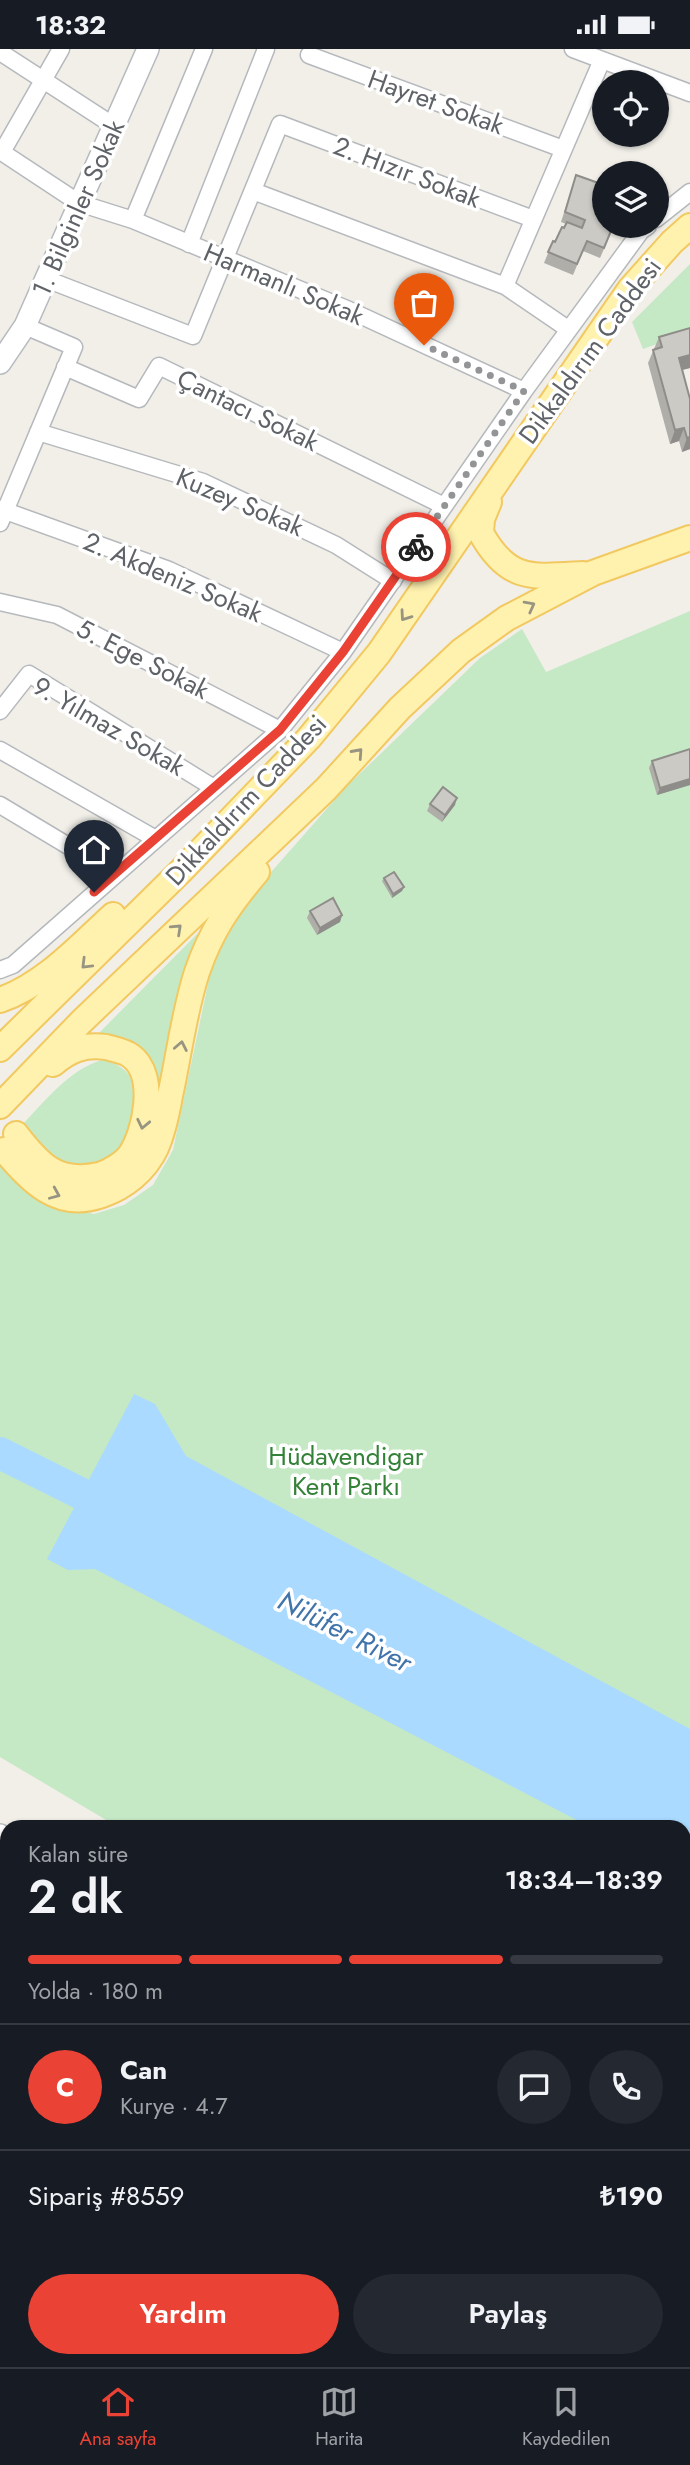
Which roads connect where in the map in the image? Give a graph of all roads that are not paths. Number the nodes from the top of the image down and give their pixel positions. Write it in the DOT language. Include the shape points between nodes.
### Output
graph roads {
  1 [pos="61,49"];
  2 [pos="148,49"];
  3 [pos="204,49"];
  4 [pos="266,49"];
  5 [pos="573,49"];
  6 [pos="0,52"];
  7 [pos="309,55"];
  8 [pos="602,60"];
  9 [pos="44,80"];
  10 [pos="690,93"];
  11 [pos="114,126"];
  12 [pos="563,149"];
  13 [pos="1,151"];
  14 [pos="253,191"];
  15 [pos="690,192"];
  16 [pos="79,203"];
  17 [pos="669,209"];
  18 [pos="533,219"];
  19 [pos="133,221"];
  20 [pos="690,226"];
  21 [pos="636,238"];
  22 [pos="189,244"];
  23 [pos="225,260"];
  24 [pos="46,279"];
  25 [pos="505,286"];
  26 [pos="25,326"];
  27 [pos="568,329"];
  28 [pos="0,363"];
  29 [pos="65,367"];
  30 [pos="524,391"];
  31 [pos="38,432"];
  32 [pos="501,473"];
  33 [pos="444,506"];
  34 [pos="2,514"];
  35 [pos="690,538"];
  36 [pos="593,573"];
  37 [pos="393,581"];
  38 [pos="0,602"];
  39 [pos="343,652"];
  40 [pos="3,702"];
  41 [pos="280,730"];
  42 [pos="0,750"];
  43 [pos="214,788"];
  44 [pos="326,789"];
  45 [pos="257,792"];
  46 [pos="2,809"];
  47 [pos="154,838"];
  48 [pos="115,874"];
  49 [pos="0,970"];
  50 [pos="0,1000"];
  51 [pos="0,1049"];
  52 [pos="3,1102"];
  1 -- 9 [label="street"];
  2 -- 11 [label="street, 1. Bilginler Sokak"];
  3 -- 19 [label="street"];
  4 -- 22 [label="street"];
  5 -- 8 [label="street"];
  6 -- 9 [label="street"];
  7 -- 12 [label="street, Hayret Sokak"];
  8 -- 10 [label="street"];
  8 -- 12 [label="street"];
  9 -- 11 [label="street"];
  9 -- 13 [label="street"];
  11 -- 16 [label="street, 1. Bilginler Sokak"];
  12 -- 18 [label="street"];
  13 -- 16 [label="street, Harmanlı Sokak"];
  14 -- 18 [label="street, 2. Hızır Sokak" via="280,124"];
  14 -- 23 [label="street"];
  14 -- 25 [label="street"];
  15 -- 17 [label="street"];
  16 -- 19 [label="street, Harmanlı Sokak"];
  16 -- 24 [label="street, 1. Bilginler Sokak"];
  18 -- 25 [label="street"];
  19 -- 22 [label="street, Harmanlı Sokak"];
  20 -- 32 [label="main road, Dikkaldırım Caddesi" via="630,289"];
  21 -- 27 [label="street"];
  22 -- 23 [label="street, Harmanlı Sokak"];
  23 -- 24 [label="street" via="193,336"];
  23 -- 30 [label="street, Harmanlı Sokak" via="349,310"];
  24 -- 26 [label="street, 1. Bilginler Sokak"];
  25 -- 27 [label="street"];
  26 -- 28 [label="street, 1. Bilginler Sokak"];
  26 -- 29 [label="street" via="74,347"];
  27 -- 30 [label="street"];
  29 -- 31 [label="street"];
  29 -- 33 [label="street, Çantacı Sokak" via="139,399 159,366"];
  30 -- 33 [label="street"];
  31 -- 34 [label="street"];
  31 -- 37 [label="street, Kuzey Sokak" via="203,482 336,545"];
  32 -- 36 [label="main road" via="481,533 500,562 519,572"];
  32 -- 45 [label="main road, Dikkaldırım Caddesi, one-way" via="379,653"];
  33 -- 37 [label="street"];
  34 -- 39 [label="street, 2. Akdeniz Sokak" via="169,570"];
  35 -- 36 [label="main road, Dikkaldırım Caddesi"];
  44 -- 36 [label="main road, Dikkaldırım Caddesi, one-way" via="400,708 461,651 507,618"];
  37 -- 39 [label="street"];
  38 -- 41 [label="street, 5. Ege Sokak" via="57,615"];
  39 -- 41 [label="street"];
  40 -- 43 [label="street, 9. Yılmaz Sokak" via="29,674"];
  41 -- 43 [label="street"];
  42 -- 47 [label="street"];
  43 -- 47 [label="street"];
  52 -- 44 [label="main road, Dikkaldırım Caddesi, one-way" via="169,936"];
  52 -- 44 [label="main road, one-way" via="78,1047 97,1046 131,1056 145,1074 147,1105 141,1135 129,1157 107,1173 80,1179 58,1174 10,1142 25,1173 44,1190 67,1200 91,1199 120,1189 139,1172 156,1148 197,972 222,915"];
  45 -- 50 [label="main road" via="201,835 39,980"];
  45 -- 51 [label="main road, Dikkaldırım Caddesi, one-way"];
  46 -- 48 [label="street"];
  47 -- 48 [label="street"];
  48 -- 49 [label="street" via="13,965"];
}
